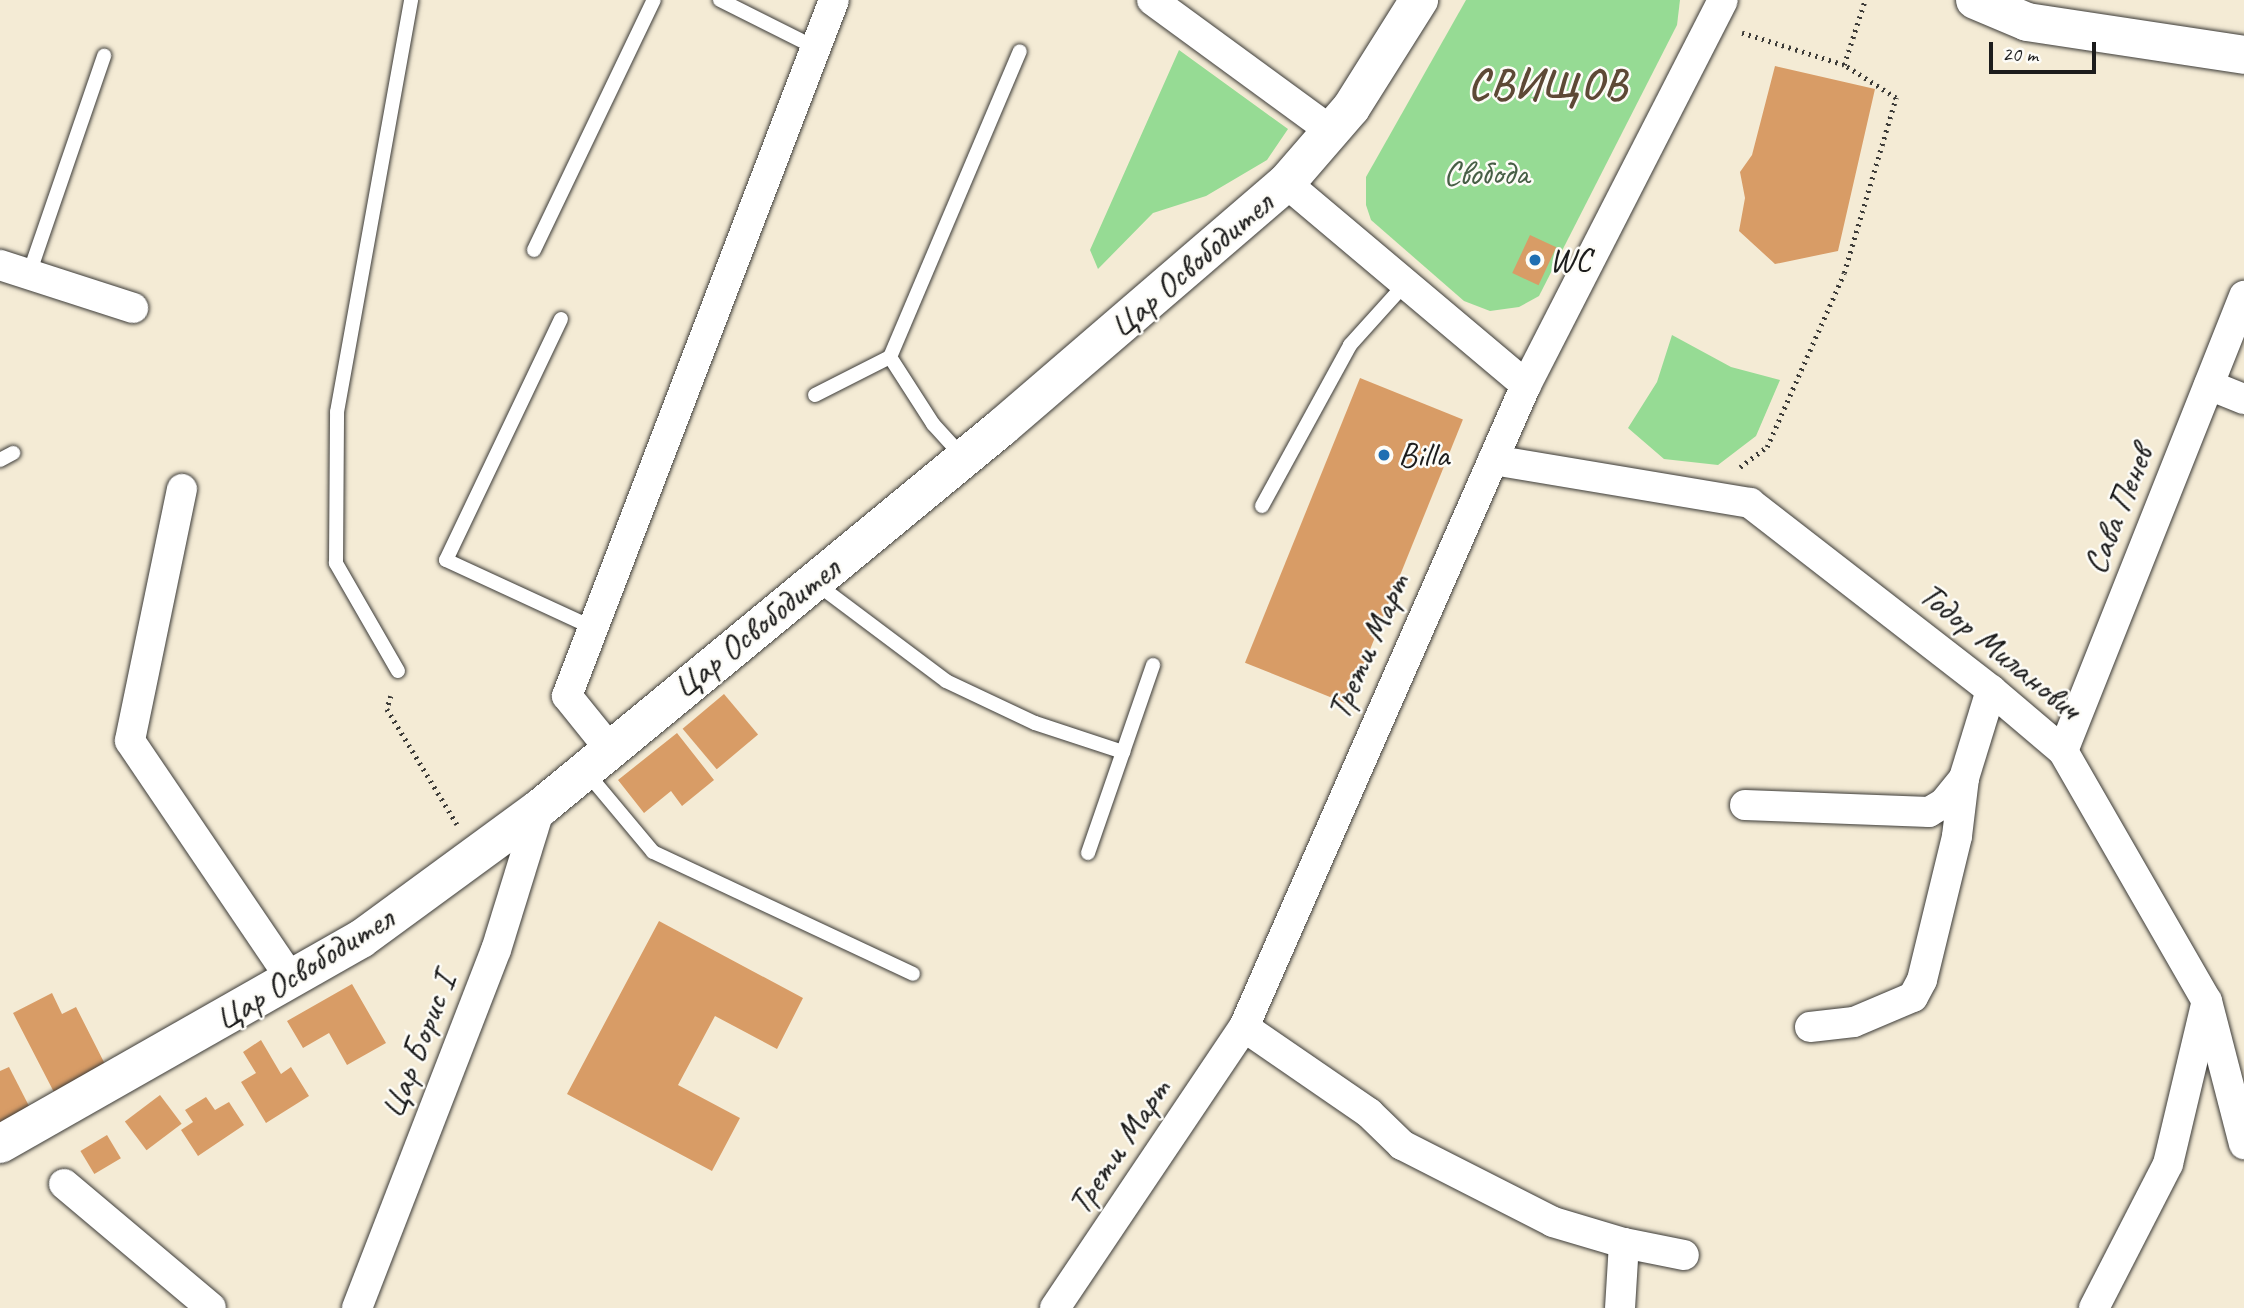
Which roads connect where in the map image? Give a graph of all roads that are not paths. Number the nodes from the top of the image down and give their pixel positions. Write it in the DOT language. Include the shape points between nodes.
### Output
graph roads {
  1 [pos="411,0"];
  2 [pos="654,0"];
  3 [pos="720,0"];
  4 [pos="834,0"];
  5 [pos="1152,0"];
  6 [pos="1419,0"];
  7 [pos="1723,0"];
  8 [pos="1975,0"];
  9 [pos="816,48"];
  10 [pos="1020,51"];
  11 [pos="2244,55"];
  12 [pos="104,56"];
  13 [pos="1331,131"];
  14 [pos="1286,183"];
  15 [pos="534,250"];
  16 [pos="0,265"];
  17 [pos="29,274"];
  18 [pos="1405,284"];
  19 [pos="2244,296"];
  20 [pos="133,308"];
  21 [pos="561,318"];
  22 [pos="890,357"];
  23 [pos="1526,385"];
  24 [pos="2209,385"];
  25 [pos="815,395"];
  26 [pos="2244,399"];
  27 [pos="964,459"];
  28 [pos="1493,460"];
  29 [pos="182,489"];
  30 [pos="1262,506"];
  31 [pos="814,581"];
  32 [pos="593,628"];
  33 [pos="1153,665"];
  34 [pos="398,671"];
  35 [pos="1992,690"];
  36 [pos="2063,751"];
  37 [pos="1123,752"];
  38 [pos="596,758"];
  39 [pos="1964,778"];
  40 [pos="1745,805"];
  41 [pos="540,808"];
  42 [pos="1088,853"];
  43 [pos="914,974"];
  44 [pos="292,980"];
  45 [pos="2207,1001"];
  46 [pos="1244,1027"];
  47 [pos="1810,1027"];
  48 [pos="0,1144"];
  49 [pos="2244,1144"];
  50 [pos="64,1184"];
  51 [pos="1625,1243"];
  52 [pos="1684,1255"];
  53 [pos="211,1308"];
  54 [pos="357,1308"];
  55 [pos="1055,1308"];
  56 [pos="1620,1308"];
  57 [pos="2094,1308"];
  1 -- 34 [label="lane" via="337,412 336,563"];
  2 -- 15 [label="lane"];
  3 -- 9 [label="lane"];
  4 -- 9 [label="street"];
  5 -- 13 [label="street"];
  6 -- 13 [label="street, Цар Освободител" via="1351,108"];
  7 -- 23 [label="street, Трети Март"];
  8 -- 11 [label="street" via="2027,22"];
  9 -- 32 [label="street"];
  10 -- 22 [label="lane"];
  12 -- 17 [label="lane"];
  13 -- 14 [label="street, Цар Освободител"];
  14 -- 18 [label="street"];
  14 -- 27 [label="street, Цар Освободител"];
  16 -- 17 [label="street"];
  17 -- 20 [label="street"];
  18 -- 23 [label="street"];
  18 -- 30 [label="lane" via="1350,345"];
  19 -- 24 [label="street, Сава Пенев"];
  21 -- 32 [label="lane" via="446,560"];
  22 -- 25 [label="lane"];
  22 -- 27 [label="lane" via="933,425"];
  23 -- 28 [label="street, Трети Март"];
  24 -- 26 [label="street"];
  24 -- 36 [label="street, Сава Пенев"];
  27 -- 31 [label="street, Цар Освободител"];
  28 -- 35 [label="street, Тодор Миланович" via="1750,503"];
  28 -- 46 [label="street, Трети Март"];
  29 -- 44 [label="street" via="130,741"];
  31 -- 37 [label="lane" via="946,681 1035,723"];
  31 -- 38 [label="street, Цар Освободител"];
  32 -- 38 [label="street" via="567,695"];
  33 -- 37 [label="lane"];
  35 -- 36 [label="street, Тодор Миланович"];
  35 -- 39 [label="street"];
  36 -- 45 [label="street, Тодор Миланович"];
  37 -- 42 [label="lane"];
  38 -- 41 [label="street, Цар Освободител"];
  38 -- 43 [label="lane" via="653,852"];
  39 -- 40 [label="street" via="1944,803 1912,815"];
  39 -- 47 [label="street" via="1950,862 1922,980 1913,996 1854,1022"];
  41 -- 44 [label="street, Цар Освободител" via="360,939"];
  41 -- 54 [label="street, Цар Борис I" via="496,950"];
  44 -- 48 [label="street, Цар Освободител"];
  45 -- 49 [label="street, Тодор Миланович"];
  45 -- 57 [label="street" via="2168,1164"];
  46 -- 51 [label="street" via="1369,1113 1402,1145 1553,1222"];
  46 -- 55 [label="street, Трети Март"];
  50 -- 53 [label="street"];
  51 -- 52 [label="street"];
  51 -- 56 [label="street"];
}
